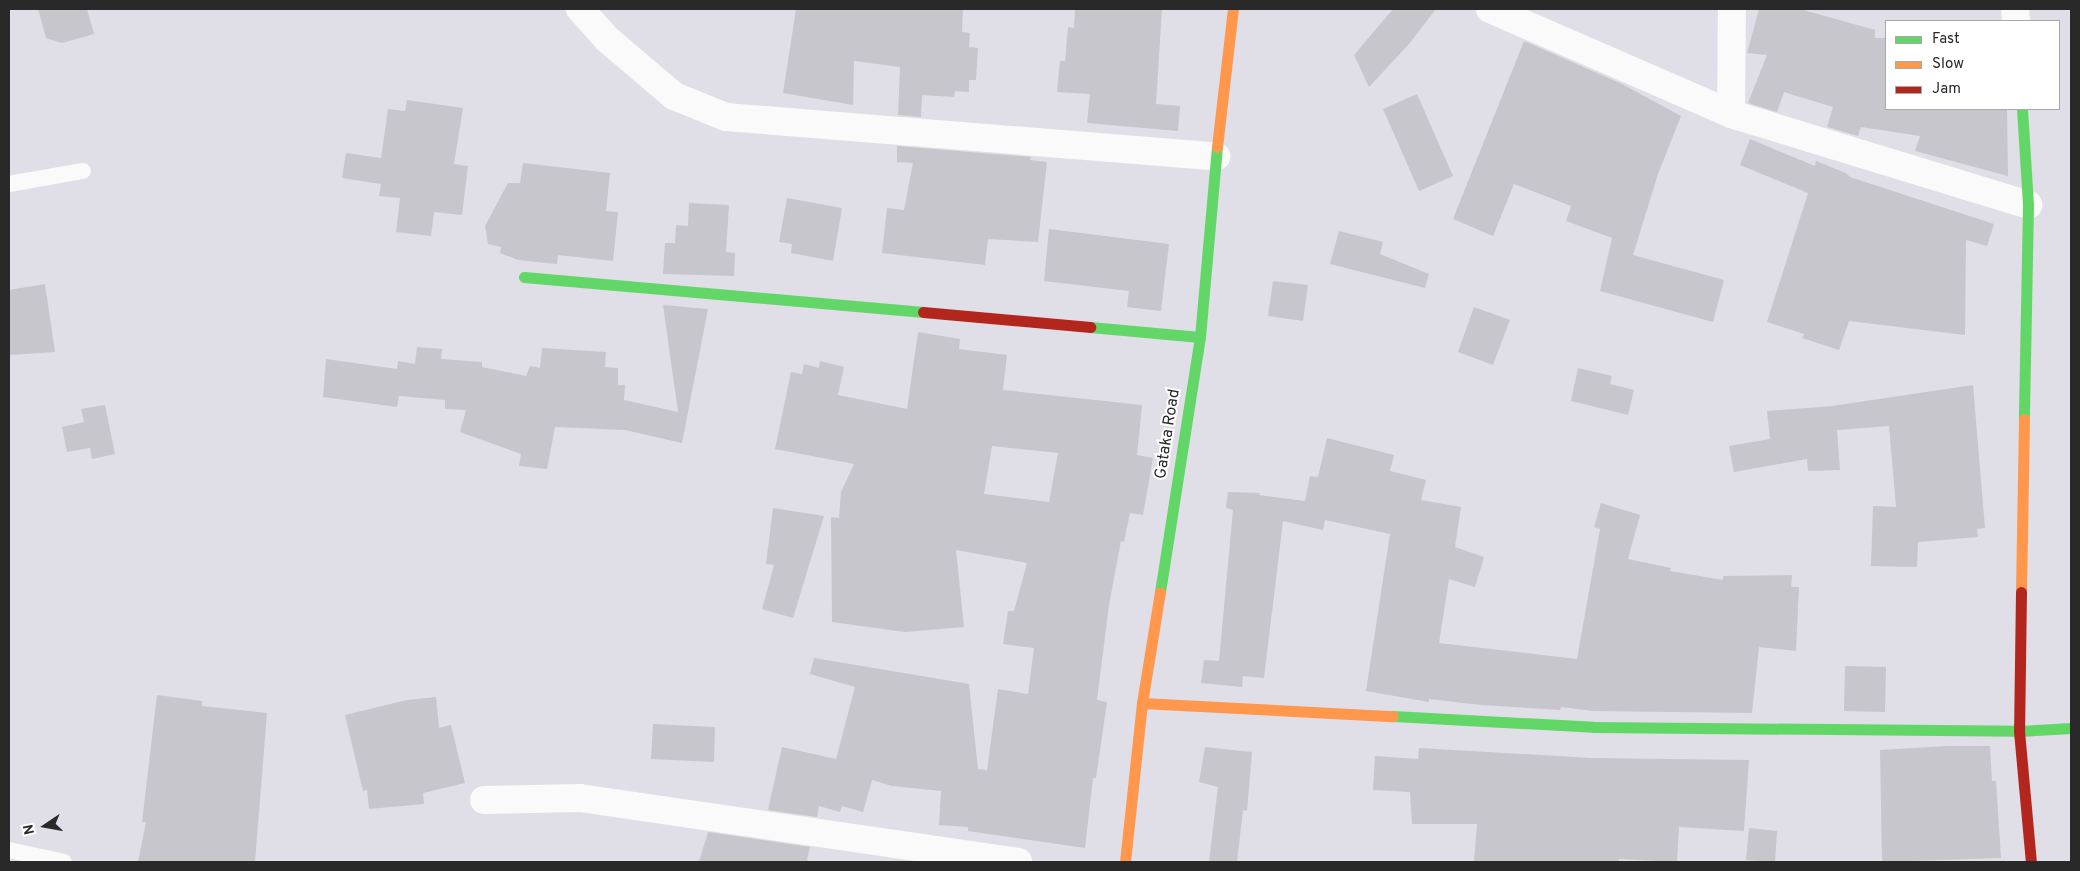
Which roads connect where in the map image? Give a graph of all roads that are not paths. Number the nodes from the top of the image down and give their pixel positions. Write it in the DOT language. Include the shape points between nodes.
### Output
graph roads {
  1 [pos="580,9"];
  2 [pos="1233,9"];
  3 [pos="1490,9"];
  4 [pos="1732,9"];
  5 [pos="2022,110"];
  6 [pos="1731,114"];
  7 [pos="1216,156"];
  8 [pos="83,171"];
  9 [pos="9,184"];
  10 [pos="2028,205"];
  11 [pos="524,276"];
  12 [pos="1200,338"];
  13 [pos="1142,703"];
  14 [pos="2071,728"];
  15 [pos="2020,731"];
  16 [pos="484,800"];
  17 [pos="9,850"];
  18 [pos="64,862"];
  19 [pos="1018,862"];
  20 [pos="1125,862"];
  21 [pos="2031,862"];
  1 -- 7 [label="street" via="607,39 674,96 726,117"];
  2 -- 7 [label="street, Gataka Road"];
  3 -- 6 [label="street"];
  4 -- 6 [label="street"];
  5 -- 10 [label="street"];
  6 -- 10 [label="street"];
  7 -- 12 [label="street, Gataka Road"];
  8 -- 9 [label="lane"];
  10 -- 15 [label="street"];
  11 -- 12 [label="street"];
  12 -- 13 [label="street, Gataka Road"];
  13 -- 15 [label="street" via="1593,727"];
  13 -- 20 [label="street, Gataka Road"];
  14 -- 15 [label="street"];
  15 -- 21 [label="street"];
  16 -- 19 [label="street" via="580,798"];
  17 -- 18 [label="lane"];
}
